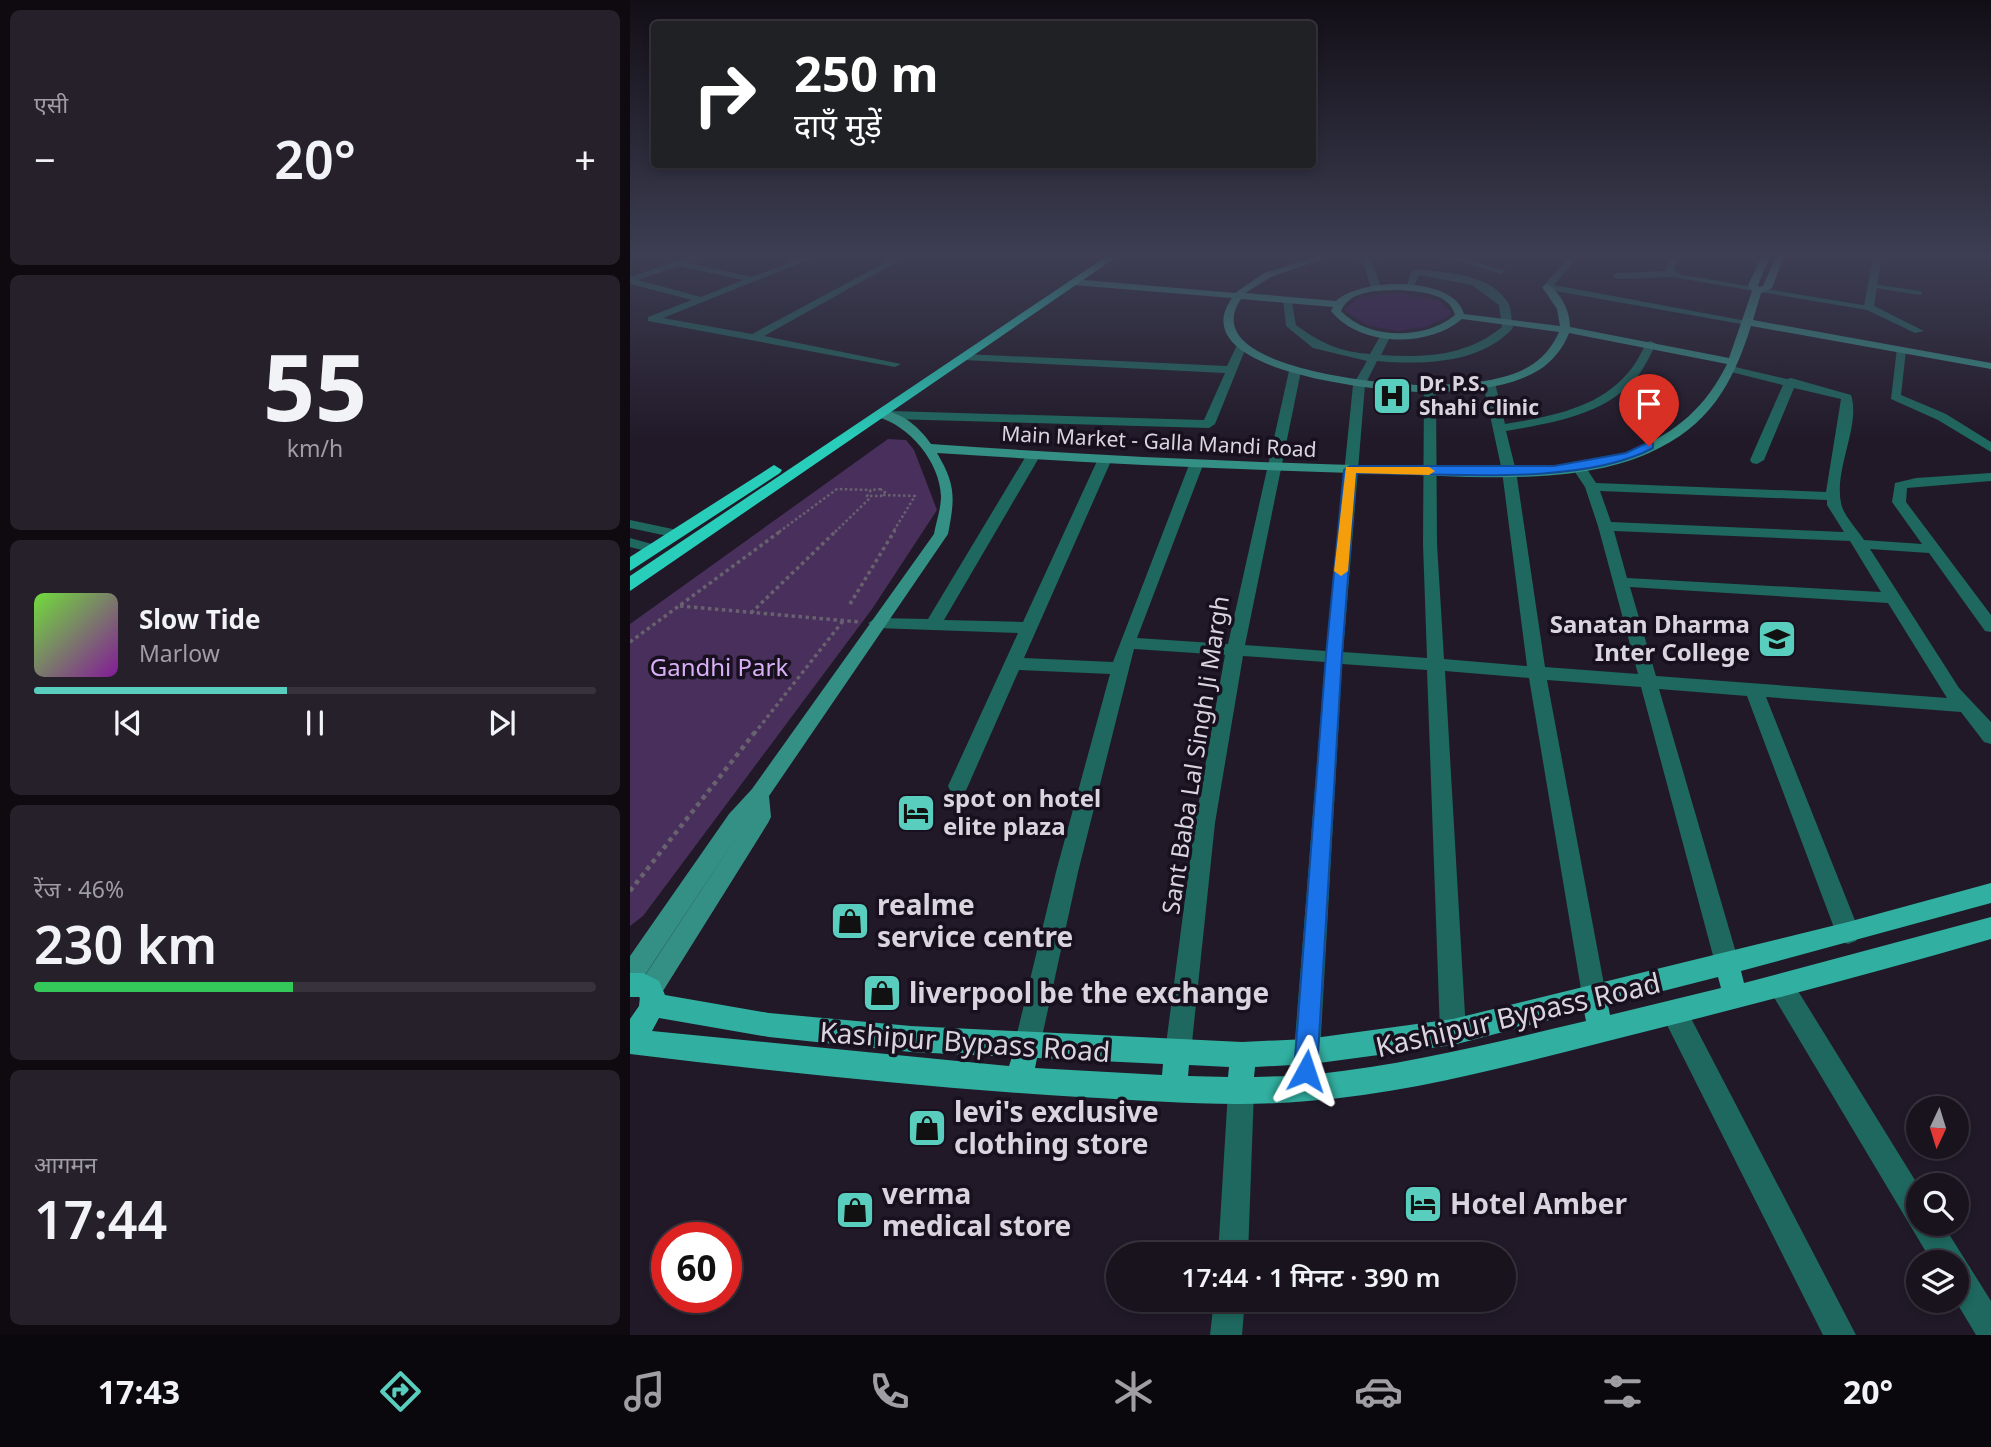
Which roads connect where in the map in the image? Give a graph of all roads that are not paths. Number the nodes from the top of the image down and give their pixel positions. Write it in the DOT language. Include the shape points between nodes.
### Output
graph roads {
  1 [pos="656,316"];
  2 [pos="793,316"];
  3 [pos="1004,316"];
  4 [pos="1023,316"];
  5 [pos="1229,316"];
  6 [pos="1285,316"];
  7 [pos="1339,316"];
  8 [pos="1460,316"];
  9 [pos="1462,316"];
  10 [pos="1509,316"];
  11 [pos="1567,316"];
  12 [pos="1714,316"];
  13 [pos="1749,316"];
  14 [pos="1888,316"];
  15 [pos="1510,322"];
  16 [pos="1747,322"];
  17 [pos="1566,329"];
  18 [pos="1919,331"];
  19 [pos="1385,335"];
  20 [pos="753,338"];
  21 [pos="1651,344"];
  22 [pos="1242,345"];
  23 [pos="1901,350"];
  24 [pos="964,357"];
  25 [pos="1372,359"];
  26 [pos="895,364"];
  27 [pos="1732,365"];
  28 [pos="1991,366"];
  29 [pos="1231,370"];
  30 [pos="1295,371"];
  31 [pos="1791,381"];
  32 [pos="1489,383"];
  33 [pos="1359,385"];
  34 [pos="1430,388"];
  35 [pos="865,411"];
  36 [pos="886,414"];
  37 [pos="1499,429"];
  38 [pos="927,448"];
  39 [pos="1991,448"];
  40 [pos="972,451"];
  41 [pos="1033,456"];
  42 [pos="1758,460"];
  43 [pos="1104,461"];
  44 [pos="1196,465"];
  45 [pos="1578,466"];
  46 [pos="1275,468"];
  47 [pos="939,469"];
  48 [pos="1350,470"];
  49 [pos="1430,471"];
  50 [pos="1509,471"];
  51 [pos="1991,477"];
  52 [pos="1592,487"];
  53 [pos="1833,496"];
  54 [pos="630,524"];
  55 [pos="1605,526"];
  56 [pos="677,534"];
  57 [pos="1854,541"];
  58 [pos="630,542"];
  59 [pos="654,549"];
  60 [pos="1932,549"];
  61 [pos="630,565"];
  62 [pos="1620,582"];
  63 [pos="630,585"];
  64 [pos="1892,598"];
  65 [pos="876,623"];
  66 [pos="933,625"];
  67 [pos="1991,627"];
  68 [pos="1029,628"];
  69 [pos="1127,643"];
  70 [pos="1235,650"];
  71 [pos="1334,655"];
  72 [pos="1435,663"];
  73 [pos="1013,664"];
  74 [pos="1120,668"];
  75 [pos="1537,672"];
  76 [pos="1648,683"];
  77 [pos="1754,691"];
  78 [pos="1965,706"];
  79 [pos="1991,737"];
  80 [pos="958,786"];
  81 [pos="1991,893"];
  82 [pos="1991,928"];
  83 [pos="1848,933"];
  84 [pos="1727,963"];
  85 [pos="1780,986"];
  86 [pos="640,989"];
  87 [pos="1594,995"];
  88 [pos="1735,997"];
  89 [pos="1674,1012"];
  90 [pos="1600,1030"];
  91 [pos="1453,1031"];
  92 [pos="630,1040"];
  93 [pos="1027,1046"];
  94 [pos="1178,1052"];
  95 [pos="1307,1052"];
  96 [pos="1242,1055"];
  97 [pos="1455,1063"];
  98 [pos="1019,1081"];
  99 [pos="1173,1088"];
  100 [pos="1304,1089"];
  101 [pos="1241,1091"];
  102 [pos="1906,1191"];
  103 [pos="1234,1242"];
  104 [pos="1969,1295"];
  105 [pos="1229,1312"];
  106 [pos="1991,1331"];
  107 [pos="1226,1335"];
  108 [pos="1840,1335"];
  1 -- 20 [label="street" via="652,318"];
  2 -- 20 [label="street"];
  3 -- 35 [label="highway"];
  4 -- 24 [label="highway"];
  5 -- 22 [label="street" via="1230,328"];
  6 -- 25 [label="street" via="1292,331 1312,343"];
  7 -- 19 [label="street" via="1351,326"];
  8 -- 19 [label="street" via="1442,330"];
  9 -- 15 [label="street"];
  10 -- 15 [label="street"];
  11 -- 17 [label="street"];
  12 -- 16 [label="street"];
  13 -- 16 [label="street, Main Market - Galla Mandi Road"];
  14 -- 18 [label="street"];
  15 -- 17 [label="street"];
  15 -- 25 [label="street" via="1502,335 1480,351 1446,358"];
  16 -- 23 [label="street"];
  16 -- 27 [label="street, Main Market - Galla Mandi Road"];
  17 -- 21 [label="street"];
  17 -- 32 [label="street" via="1560,343 1534,369"];
  19 -- 25 [label="street"];
  20 -- 26 [label="street"];
  21 -- 27 [label="street"];
  21 -- 37 [label="street" via="1630,378 1592,405 1562,417"];
  22 -- 29 [label="street"];
  22 -- 30 [label="street"];
  23 -- 28 [label="street"];
  23 -- 39 [label="street" via="1895,397 1942,417"];
  24 -- 29 [label="street"];
  24 -- 36 [label="highway"];
  25 -- 33 [label="street"];
  27 -- 31 [label="street"];
  27 -- 45 [label="street, Main Market - Galla Mandi Road" via="1712,404 1688,425 1629,456"];
  29 -- 36 [label="street" via="1209,424"];
  30 -- 33 [label="street"];
  30 -- 46 [label="street, Sant Baba Lal Singh Ji Margh"];
  31 -- 42 [label="street"];
  31 -- 53 [label="street" via="1847,397"];
  32 -- 34 [label="street"];
  32 -- 37 [label="street"];
  33 -- 34 [label="street"];
  33 -- 48 [label="street"];
  34 -- 49 [label="street"];
  35 -- 36 [label="highway"];
  35 -- 56 [label="highway"];
  36 -- 38 [label="street"];
  36 -- 63 [label="highway"];
  37 -- 50 [label="street"];
  38 -- 40 [label="street, Main Market - Galla Mandi Road"];
  38 -- 47 [label="street"];
  40 -- 41 [label="street, Main Market - Galla Mandi Road"];
  40 -- 47 [label="street"];
  41 -- 43 [label="street, Main Market - Galla Mandi Road"];
  41 -- 66 [label="street"];
  43 -- 44 [label="street, Main Market - Galla Mandi Road"];
  43 -- 68 [label="street"];
  44 -- 46 [label="street, Main Market - Galla Mandi Road"];
  44 -- 69 [label="street"];
  45 -- 50 [label="street, Main Market - Galla Mandi Road"];
  45 -- 52 [label="street"];
  46 -- 48 [label="street, Main Market - Galla Mandi Road"];
  46 -- 70 [label="street, Sant Baba Lal Singh Ji Margh"];
  47 -- 65 [label="street" via="948,492 941,534"];
  48 -- 49 [label="street, Main Market - Galla Mandi Road"];
  48 -- 71 [label="street"];
  49 -- 50 [label="street, Main Market - Galla Mandi Road"];
  49 -- 72 [label="street"];
  50 -- 75 [label="street"];
  51 -- 60 [label="street" via="1908,481 1900,486 1899,502"];
  52 -- 53 [label="street"];
  52 -- 55 [label="street"];
  53 -- 57 [label="street"];
  54 -- 56 [label="street"];
  55 -- 57 [label="street"];
  55 -- 62 [label="street"];
  56 -- 59 [label="highway"];
  57 -- 60 [label="street"];
  57 -- 64 [label="street"];
  58 -- 59 [label="street"];
  59 -- 61 [label="highway"];
  60 -- 67 [label="street"];
  62 -- 64 [label="street"];
  62 -- 76 [label="street"];
  64 -- 78 [label="street"];
  65 -- 66 [label="street"];
  65 -- 86 [label="street" via="759,795 761,817"];
  66 -- 68 [label="street"];
  68 -- 73 [label="street"];
  69 -- 70 [label="street"];
  69 -- 74 [label="street"];
  70 -- 71 [label="street"];
  70 -- 94 [label="street, Sant Baba Lal Singh Ji Margh" via="1205,822"];
  71 -- 72 [label="street"];
  71 -- 95 [label="street"];
  72 -- 75 [label="street"];
  72 -- 91 [label="street"];
  73 -- 74 [label="street"];
  73 -- 80 [label="street"];
  74 -- 93 [label="street"];
  75 -- 76 [label="street"];
  75 -- 87 [label="street"];
  76 -- 77 [label="street"];
  76 -- 84 [label="street"];
  77 -- 78 [label="street"];
  77 -- 83 [label="street"];
  78 -- 79 [label="street"];
  81 -- 83 [label="main road"];
  82 -- 85 [label="main road, Kashipur Bypass Road"];
  83 -- 84 [label="main road"];
  84 -- 87 [label="main road"];
  84 -- 88 [label="main road"];
  85 -- 88 [label="main road, Kashipur Bypass Road"];
  85 -- 102 [label="street"];
  86 -- 92 [label="main road" via="642,1026"];
  86 -- 93 [label="main road" via="769,1025"];
  87 -- 90 [label="main road"];
  87 -- 91 [label="main road"];
  88 -- 89 [label="main road, Kashipur Bypass Road"];
  89 -- 90 [label="main road, Kashipur Bypass Road"];
  89 -- 108 [label="street"];
  90 -- 97 [label="main road, Kashipur Bypass Road"];
  91 -- 95 [label="main road"];
  91 -- 97 [label="main road"];
  92 -- 98 [label="main road, Kashipur Bypass Road" via="771,1059"];
  93 -- 94 [label="main road"];
  93 -- 98 [label="main road"];
  94 -- 96 [label="main road"];
  94 -- 99 [label="main road"];
  95 -- 96 [label="main road"];
  95 -- 100 [label="main road"];
  96 -- 101 [label="main road"];
  97 -- 100 [label="main road, Kashipur Bypass Road"];
  98 -- 99 [label="main road, Kashipur Bypass Road"];
  99 -- 101 [label="main road, Kashipur Bypass Road"];
  100 -- 101 [label="main road, Kashipur Bypass Road"];
  101 -- 103 [label="street"];
  104 -- 106 [label="street"];
  105 -- 107 [label="street"];
}
